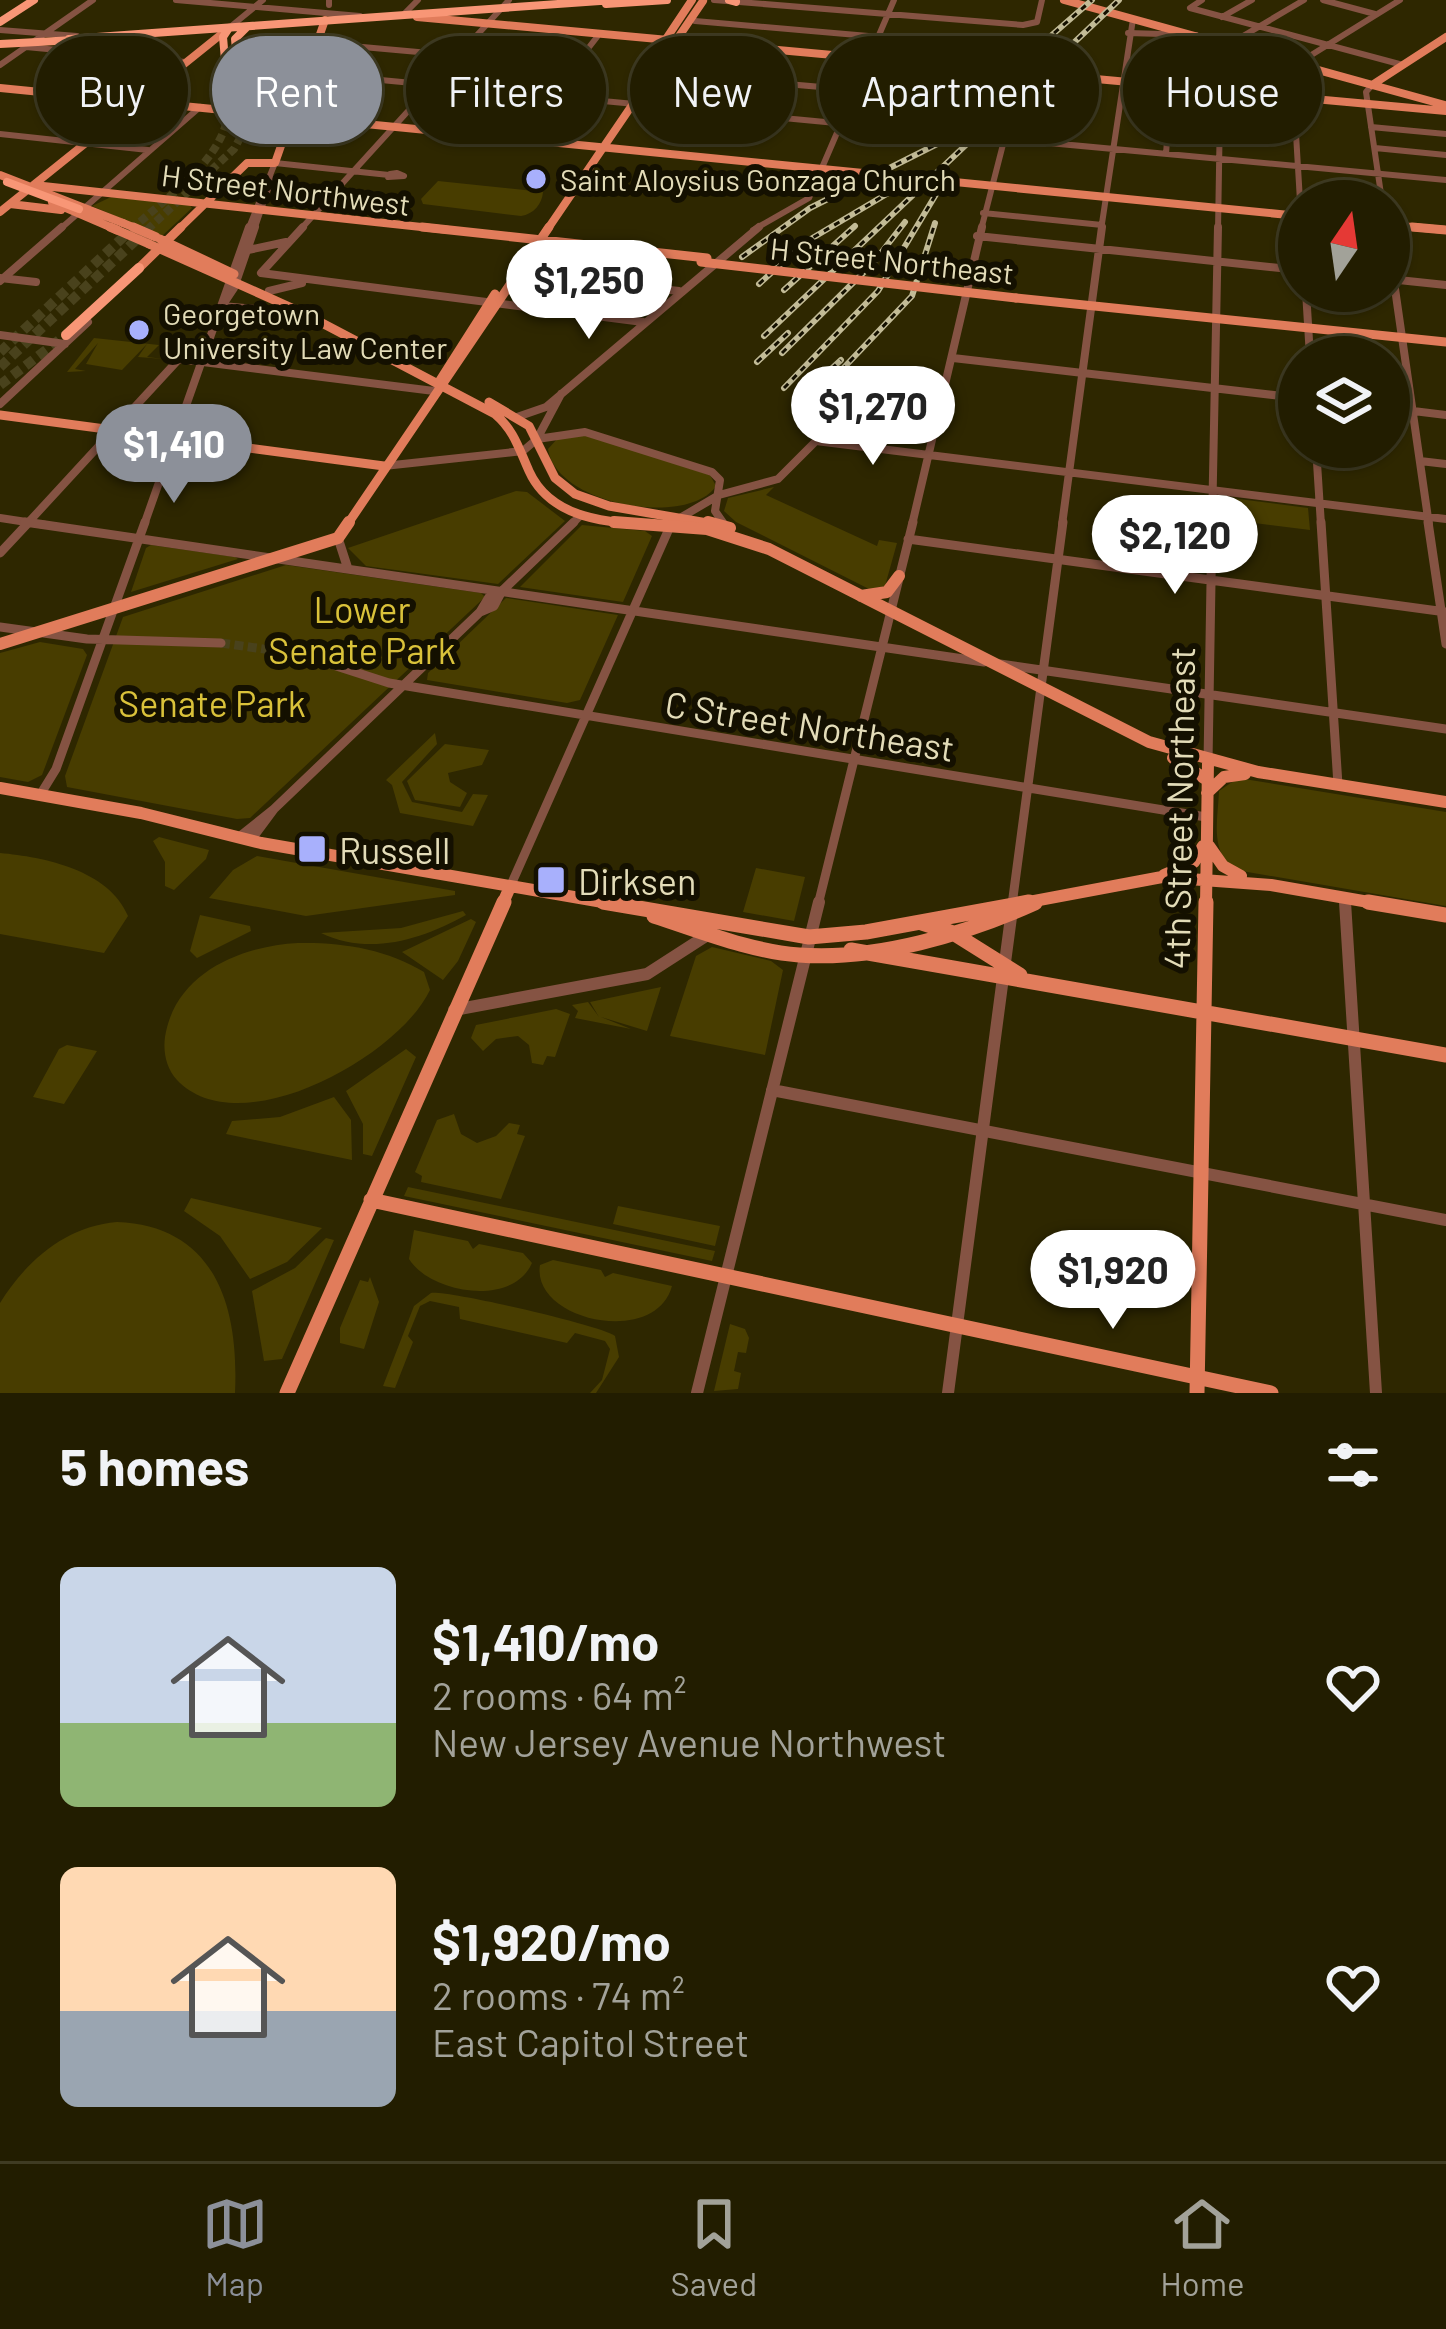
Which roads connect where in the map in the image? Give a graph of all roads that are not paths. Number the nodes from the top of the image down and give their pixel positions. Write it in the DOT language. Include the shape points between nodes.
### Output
graph roads {
  1 [pos="34,0"];
  2 [pos="93,0"];
  3 [pos="176,0"];
  4 [pos="263,0"];
  5 [pos="418,0"];
  6 [pos="614,0"];
  7 [pos="667,0"];
  8 [pos="894,0"];
  9 [pos="1042,0"];
  10 [pos="1066,0"];
  11 [pos="1202,0"];
  12 [pos="1252,0"];
  13 [pos="1304,0"];
  14 [pos="1323,0"];
  15 [pos="1400,0"];
  16 [pos="699,1"];
  17 [pos="733,1"];
  18 [pos="503,6"];
  19 [pos="255,7"];
  20 [pos="327,9"];
  21 [pos="308,11"];
  22 [pos="889,14"];
  23 [pos="1378,14"];
  24 [pos="403,15"];
  25 [pos="417,17"];
  26 [pos="1222,17"];
  27 [pos="1133,19"];
  28 [pos="695,21"];
  29 [pos="0,26"];
  30 [pos="250,26"];
  31 [pos="1258,26"];
  32 [pos="484,27"];
  33 [pos="230,28"];
  34 [pos="1128,33"];
  35 [pos="45,34"];
  36 [pos="1196,35"];
  37 [pos="74,36"];
  38 [pos="104,36"];
  39 [pos="112,36"];
  40 [pos="223,36"];
  41 [pos="238,36"];
  42 [pos="476,36"];
  43 [pos="587,36"];
  44 [pos="676,36"];
  45 [pos="679,36"];
  46 [pos="868,36"];
  47 [pos="880,36"];
  48 [pos="1199,36"];
  49 [pos="1241,36"];
  50 [pos="1446,37"];
  51 [pos="36,43"];
  52 [pos="0,44"];
  53 [pos="29,44"];
  54 [pos="36,45"];
  55 [pos="1326,45"];
  56 [pos="1322,47"];
  57 [pos="188,60"];
  58 [pos="0,65"];
  59 [pos="1403,65"];
  60 [pos="1322,71"];
  61 [pos="1099,80"];
  62 [pos="1120,82"];
  63 [pos="1123,82"];
  64 [pos="1372,85"];
  65 [pos="0,88"];
  66 [pos="36,91"];
  67 [pos="1322,100"];
  68 [pos="606,101"];
  69 [pos="630,103"];
  70 [pos="1368,104"];
  71 [pos="188,106"];
  72 [pos="200,107"];
  73 [pos="1446,108"];
  74 [pos="212,109"];
  75 [pos="406,113"];
  76 [pos="382,126"];
  77 [pos="393,127"];
  78 [pos="1371,127"];
  79 [pos="0,134"];
  80 [pos="1446,134"];
  81 [pos="36,138"];
  82 [pos="84,144"];
  83 [pos="94,144"];
  84 [pos="281,144"];
  85 [pos="833,144"];
  86 [pos="999,144"];
  87 [pos="1059,144"];
  88 [pos="1167,144"];
  89 [pos="1219,144"];
  90 [pos="1297,144"];
  91 [pos="600,147"];
  92 [pos="1375,148"];
  93 [pos="1112,149"];
  94 [pos="151,150"];
  95 [pos="1166,154"];
  96 [pos="1446,155"];
  97 [pos="1219,159"];
  98 [pos="274,163"];
  99 [pos="1298,166"];
  100 [pos="822,169"];
  101 [pos="352,171"];
  102 [pos="1378,174"];
  103 [pos="389,175"];
  104 [pos="2,177"];
  105 [pos="1299,180"];
  106 [pos="1379,180"];
  107 [pos="1446,180"];
  108 [pos="992,186"];
  109 [pos="30,188"];
  110 [pos="103,193"];
  111 [pos="1106,197"];
  112 [pos="5,203"];
  113 [pos="204,205"];
  114 [pos="1218,208"];
  115 [pos="80,210"];
  116 [pos="257,211"];
  117 [pos="0,212"];
  118 [pos="983,213"];
  119 [pos="1278,214"];
  120 [pos="309,217"];
  121 [pos="1102,225"];
  122 [pos="1410,227"];
  123 [pos="1446,230"];
  124 [pos="977,236"];
  125 [pos="286,242"];
  126 [pos="537,242"];
  127 [pos="157,243"];
  128 [pos="1099,249"];
  129 [pos="248,250"];
  130 [pos="273,257"];
  131 [pos="1218,261"];
  132 [pos="139,268"];
  133 [pos="1278,268"];
  134 [pos="251,270"];
  135 [pos="515,272"];
  136 [pos="233,278"];
  137 [pos="1,279"];
  138 [pos="1410,281"];
  139 [pos="36,282"];
  140 [pos="308,282"];
  141 [pos="1446,285"];
  142 [pos="268,291"];
  143 [pos="680,291"];
  144 [pos="1091,303"];
  145 [pos="493,304"];
  146 [pos="222,306"];
  147 [pos="1308,312"];
  148 [pos="302,313"];
  149 [pos="1216,316"];
  150 [pos="643,322"];
  151 [pos="1309,327"];
  152 [pos="0,335"];
  153 [pos="1309,336"];
  154 [pos="1393,336"];
  155 [pos="1410,338"];
  156 [pos="66,339"];
  157 [pos="1446,342"];
  158 [pos="953,358"];
  159 [pos="203,362"];
  160 [pos="1083,373"];
  161 [pos="437,382"];
  162 [pos="1215,388"];
  163 [pos="562,394"];
  164 [pos="1278,396"];
  165 [pos="1410,396"];
  166 [pos="0,404"];
  167 [pos="1412,411"];
  168 [pos="0,415"];
  169 [pos="1446,415"];
  170 [pos="517,417"];
  171 [pos="113,430"];
  172 [pos="176,439"];
  173 [pos="537,439"];
  174 [pos="523,451"];
  175 [pos="929,454"];
  176 [pos="1420,461"];
  177 [pos="544,464"];
  178 [pos="1446,464"];
  179 [pos="384,466"];
  180 [pos="1317,468"];
  181 [pos="1070,472"];
  182 [pos="528,478"];
  183 [pos="555,478"];
  184 [pos="1213,489"];
  185 [pos="720,491"];
  186 [pos="1319,503"];
  187 [pos="681,514"];
  188 [pos="581,515"];
  189 [pos="1428,516"];
  190 [pos="0,518"];
  191 [pos="1446,519"];
  192 [pos="28,522"];
  193 [pos="668,525"];
  194 [pos="728,527"];
  195 [pos="140,538"];
  196 [pos="338,538"];
  197 [pos="908,539"];
  198 [pos="769,550"];
  199 [pos="0,553"];
  200 [pos="274,558"];
  201 [pos="1058,560"];
  202 [pos="1440,564"];
  203 [pos="348,568"];
  204 [pos="899,576"];
  205 [pos="1212,580"];
  206 [pos="502,591"];
  207 [pos="860,596"];
  208 [pos="1326,596"];
  209 [pos="114,608"];
  210 [pos="632,610"];
  211 [pos="1444,611"];
  212 [pos="890,612"];
  213 [pos="0,627"];
  214 [pos="35,632"];
  215 [pos="102,640"];
  216 [pos="221,643"];
  217 [pos="0,644"];
  218 [pos="1446,644"];
  219 [pos="881,648"];
  220 [pos="299,654"];
  221 [pos="991,662"];
  222 [pos="1043,670"];
  223 [pos="405,686"];
  224 [pos="1041,688"];
  225 [pos="1210,694"];
  226 [pos="1333,712"];
  227 [pos="586,716"];
  228 [pos="1446,729"];
  229 [pos="1149,742"];
  230 [pos="853,762"];
  231 [pos="1208,762"];
  232 [pos="1270,775"];
  233 [pos="1338,785"];
  234 [pos="1207,786"];
  235 [pos="0,788"];
  236 [pos="1028,789"];
  237 [pos="40,795"];
  238 [pos="1442,803"];
  239 [pos="1207,817"];
  240 [pos="245,839"];
  241 [pos="1206,839"];
  242 [pos="1162,877"];
  243 [pos="1206,877"];
  244 [pos="1271,885"];
  245 [pos="510,887"];
  246 [pos="1345,897"];
  247 [pos="1012,907"];
  248 [pos="630,908"];
  249 [pos="1446,913"];
  250 [pos="916,922"];
  251 [pos="953,933"];
  252 [pos="709,934"];
  253 [pos="809,937"];
  254 [pos="851,950"];
  255 [pos="804,956"];
  256 [pos="1004,971"];
  257 [pos="454,1010"];
  258 [pos="1203,1011"];
  259 [pos="1354,1038"];
  260 [pos="1446,1054"];
  261 [pos="772,1090"];
  262 [pos="982,1130"];
  263 [pos="1200,1173"];
  264 [pos="371,1200"];
  265 [pos="1365,1204"];
  266 [pos="1446,1220"];
  267 [pos="726,1276"];
  268 [pos="957,1325"];
  269 [pos="1197,1385"];
  270 [pos="287,1393"];
  271 [pos="697,1393"];
  272 [pos="948,1393"];
  273 [pos="1271,1393"];
  274 [pos="1376,1393"];
  1 -- 29 [label="highway"];
  2 -- 35 [label="street"];
  3 -- 19 [label="street"];
  4 -- 19 [label="street"];
  5 -- 24 [label="street"];
  6 -- 18 [label="highway"];
  7 -- 18 [label="highway"];
  8 -- 22 [label="street"];
  9 -- 22 [label="street" via="1034,24"];
  10 -- 27 [label="main road"];
  11 -- 26 [label="street" via="1190,8"];
  12 -- 26 [label="street"];
  13 -- 31 [label="street"];
  14 -- 23 [label="street"];
  15 -- 23 [label="street"];
  16 -- 17 [label="street"];
  16 -- 28 [label="main road"];
  16 -- 44 [label="main road"];
  17 -- 22 [label="street"];
  18 -- 24 [label="highway"];
  18 -- 25 [label="highway"];
  18 -- 32 [label="street"];
  19 -- 21 [label="street"];
  19 -- 33 [label="street"];
  20 -- 21 [label="street"];
  20 -- 21 [label="street"];
  20 -- 24 [label="highway"];
  20 -- 25 [label="highway"];
  20 -- 30 [label="highway" via="294,24"];
  22 -- 47 [label="street"];
  23 -- 55 [label="street"];
  25 -- 32 [label="main road"];
  26 -- 31 [label="street"];
  27 -- 34 [label="street"];
  27 -- 36 [label="main road"];
  28 -- 45 [label="main road"];
  28 -- 46 [label="street"];
  29 -- 35 [label="street"];
  30 -- 33 [label="highway"];
  30 -- 41 [label="highway"];
  31 -- 49 [label="street"];
  31 -- 55 [label="street"];
  32 -- 42 [label="street"];
  32 -- 43 [label="main road"];
  33 -- 38 [label="highway"];
  33 -- 39 [label="highway"];
  33 -- 40 [label="highway"];
  33 -- 57 [label="main road"];
  34 -- 36 [label="street"];
  34 -- 62 [label="street"];
  35 -- 37 [label="street"];
  35 -- 53 [label="street"];
  36 -- 48 [label="main road"];
  50 -- 59 [label="main road"];
  51 -- 53 [label="highway"];
  52 -- 53 [label="highway"];
  53 -- 54 [label="street"];
  53 -- 58 [label="street"];
  55 -- 56 [label="street"];
  55 -- 59 [label="street"];
  59 -- 64 [label="main road"];
  60 -- 64 [label="main road"];
  61 -- 62 [label="main road"];
  62 -- 63 [label="main road"];
  62 -- 93 [label="street"];
  64 -- 70 [label="street"];
  64 -- 73 [label="main road"];
  65 -- 66 [label="main road"];
  67 -- 70 [label="main road"];
  68 -- 69 [label="street"];
  69 -- 91 [label="main road"];
  70 -- 73 [label="main road"];
  70 -- 78 [label="street"];
  71 -- 72 [label="main road"];
  72 -- 74 [label="main road, bridge"];
  72 -- 94 [label="street"];
  75 -- 77 [label="street"];
  76 -- 77 [label="main road"];
  77 -- 91 [label="main road"];
  77 -- 101 [label="street"];
  78 -- 80 [label="street"];
  78 -- 92 [label="street"];
  79 -- 81 [label="street"];
  82 -- 109 [label="main road"];
  83 -- 94 [label="street"];
  84 -- 98 [label="main road"];
  85 -- 100 [label="street"];
  86 -- 108 [label="street"];
  87 -- 93 [label="street"];
  88 -- 95 [label="street"];
  89 -- 97 [label="street, 4th Street Northeast"];
  90 -- 99 [label="street"];
  91 -- 100 [label="main road"];
  91 -- 126 [label="main road"];
  92 -- 96 [label="street"];
  92 -- 102 [label="street"];
  93 -- 95 [label="street"];
  93 -- 111 [label="street"];
  94 -- 110 [label="street"];
  95 -- 97 [label="street"];
  97 -- 99 [label="street"];
  97 -- 114 [label="street, 4th Street Northeast"];
  98 -- 101 [label="street"];
  98 -- 113 [label="main road" via="248,162"];
  98 -- 116 [label="street"];
  99 -- 102 [label="street"];
  99 -- 105 [label="street"];
  100 -- 108 [label="main road"];
  100 -- 143 [label="street" via="809,198 752,231"];
  101 -- 103 [label="street"];
  101 -- 120 [label="street"];
  102 -- 106 [label="street"];
  102 -- 107 [label="street"];
  104 -- 109 [label="highway"];
  108 -- 111 [label="main road"];
  108 -- 118 [label="street"];
  109 -- 110 [label="main road, H Street Northwest"];
  109 -- 112 [label="main road"];
  109 -- 115 [label="highway"];
  110 -- 113 [label="main road, H Street Northwest"];
  110 -- 115 [label="street"];
  111 -- 114 [label="main road"];
  111 -- 121 [label="street"];
  112 -- 115 [label="main road"];
  112 -- 117 [label="main road"];
  113 -- 116 [label="main road, H Street Northwest"];
  113 -- 127 [label="main road"];
  114 -- 119 [label="main road"];
  114 -- 131 [label="street, 4th Street Northeast"];
  115 -- 127 [label="main road, bridge"];
  115 -- 137 [label="street"];
  116 -- 120 [label="main road, H Street Northwest"];
  116 -- 129 [label="street"];
  116 -- 136 [label="street"];
  118 -- 121 [label="street"];
  118 -- 124 [label="street"];
  120 -- 125 [label="street"];
  120 -- 126 [label="main road, H Street Northwest"];
  121 -- 128 [label="street"];
  122 -- 123 [label="main road"];
  124 -- 128 [label="street"];
  124 -- 158 [label="street"];
  125 -- 129 [label="street"];
  125 -- 130 [label="street"];
  126 -- 135 [label="main road"];
  126 -- 144 [label="main road, H Street Northeast, bridge"];
  127 -- 132 [label="main road"];
  127 -- 136 [label="main road"];
  128 -- 131 [label="street"];
  128 -- 144 [label="street"];
  129 -- 136 [label="street"];
  130 -- 134 [label="street"];
  130 -- 140 [label="street" via="265,276"];
  131 -- 133 [label="street"];
  131 -- 149 [label="street, 4th Street Northeast"];
  132 -- 156 [label="highway"];
  135 -- 143 [label="street"];
  135 -- 145 [label="main road"];
  136 -- 142 [label="main road"];
  136 -- 146 [label="street"];
  136 -- 148 [label="main road"];
  137 -- 139 [label="street"];
  138 -- 141 [label="street"];
  140 -- 142 [label="street"];
  140 -- 145 [label="street"];
  142 -- 148 [label="main road"];
  143 -- 150 [label="street"];
  144 -- 149 [label="main road, H Street Northeast"];
  144 -- 160 [label="street"];
  145 -- 150 [label="street"];
  145 -- 161 [label="main road"];
  146 -- 148 [label="street"];
  146 -- 159 [label="street"];
  147 -- 151 [label="street"];
  148 -- 161 [label="main road"];
  149 -- 151 [label="main road, H Street Northeast"];
  149 -- 162 [label="street, 4th Street Northeast"];
  150 -- 163 [label="street"];
  151 -- 153 [label="street"];
  151 -- 154 [label="main road, H Street Northeast"];
  152 -- 156 [label="street"];
  155 -- 157 [label="main road, H Street Northeast"];
  156 -- 166 [label="street"];
  158 -- 160 [label="street"];
  158 -- 175 [label="street"];
  159 -- 161 [label="street"];
  159 -- 171 [label="street" via="179,358"];
  159 -- 172 [label="street"];
  160 -- 162 [label="street"];
  160 -- 181 [label="street"];
  161 -- 170 [label="main road"];
  161 -- 174 [label="main road" via="505,421"];
  161 -- 179 [label="main road"];
  162 -- 164 [label="street"];
  162 -- 184 [label="street, 4th Street Northeast"];
  163 -- 170 [label="street"];
  163 -- 173 [label="street"];
  165 -- 167 [label="street"];
  167 -- 169 [label="street"];
  167 -- 176 [label="street"];
  168 -- 171 [label="main road"];
  170 -- 173 [label="main road"];
  171 -- 172 [label="main road"];
  171 -- 192 [label="street"];
  172 -- 179 [label="main road"];
  172 -- 195 [label="street"];
  173 -- 174 [label="street"];
  173 -- 177 [label="main road"];
  173 -- 185 [label="street" via="590,433 712,472"];
  174 -- 177 [label="main road"];
  174 -- 179 [label="street"];
  174 -- 182 [label="main road"];
  175 -- 181 [label="street"];
  175 -- 185 [label="street" via="818,440 778,479"];
  175 -- 197 [label="street"];
  176 -- 178 [label="street"];
  176 -- 189 [label="street"];
  177 -- 183 [label="main road"];
  179 -- 196 [label="main road"];
  180 -- 186 [label="street"];
  181 -- 184 [label="street"];
  181 -- 201 [label="street"];
  182 -- 183 [label="street"];
  182 -- 188 [label="main road"];
  183 -- 187 [label="main road" via="595,502"];
  184 -- 186 [label="street"];
  184 -- 205 [label="street, 4th Street Northeast"];
  185 -- 187 [label="street"];
  185 -- 194 [label="street" via="715,511"];
  186 -- 189 [label="street"];
  186 -- 208 [label="street"];
  187 -- 193 [label="street"];
  187 -- 194 [label="main road"];
  188 -- 193 [label="main road"];
  188 -- 206 [label="street"];
  189 -- 191 [label="street"];
  189 -- 202 [label="street"];
  190 -- 192 [label="street"];
  192 -- 195 [label="street"];
  192 -- 199 [label="street"];
  193 -- 198 [label="main road"];
  193 -- 210 [label="street"];
  194 -- 198 [label="main road"];
  195 -- 200 [label="street"];
  195 -- 209 [label="street"];
  196 -- 200 [label="main road"];
  196 -- 203 [label="street"];
  197 -- 201 [label="street"];
  197 -- 204 [label="street"];
  198 -- 207 [label="main road"];
  200 -- 203 [label="street"];
  200 -- 209 [label="main road"];
  201 -- 205 [label="street"];
  201 -- 222 [label="street"];
  202 -- 211 [label="street"];
  203 -- 206 [label="street"];
  204 -- 207 [label="main road" via="887,592"];
  204 -- 212 [label="street"];
  205 -- 208 [label="street"];
  205 -- 225 [label="street, 4th Street Northeast"];
  206 -- 210 [label="street"];
  206 -- 223 [label="street"];
  207 -- 212 [label="main road"];
  208 -- 211 [label="street"];
  208 -- 226 [label="street"];
  209 -- 214 [label="main road"];
  209 -- 215 [label="street"];
  210 -- 219 [label="street"];
  210 -- 227 [label="street"];
  211 -- 218 [label="street"];
  212 -- 219 [label="street"];
  212 -- 221 [label="main road"];
  213 -- 214 [label="street"];
  214 -- 215 [label="street"];
  214 -- 217 [label="main road"];
  215 -- 216 [label="street"];
  215 -- 237 [label="street"];
  219 -- 221 [label="street"];
  219 -- 230 [label="street"];
  220 -- 223 [label="street, C Street Northeast"];
  221 -- 222 [label="street"];
  221 -- 224 [label="main road"];
  222 -- 224 [label="street"];
  222 -- 225 [label="street"];
  223 -- 227 [label="street, C Street Northeast"];
  223 -- 240 [label="street"];
  224 -- 229 [label="main road"];
  224 -- 236 [label="street"];
  225 -- 226 [label="street"];
  225 -- 231 [label="street, 4th Street Northeast"];
  226 -- 228 [label="street"];
  226 -- 233 [label="street"];
  227 -- 230 [label="street, C Street Northeast"];
  227 -- 245 [label="street"];
  229 -- 231 [label="main road"];
  229 -- 234 [label="main road"];
  230 -- 236 [label="street, C Street Northeast"];
  230 -- 253 [label="street"];
  231 -- 232 [label="main road"];
  231 -- 234 [label="main road, 4th Street Northeast"];
  232 -- 233 [label="main road"];
  232 -- 234 [label="main road" via="1227,776"];
  233 -- 238 [label="main road"];
  234 -- 239 [label="main road, 4th Street Northeast"];
  235 -- 237 [label="main road"];
  236 -- 239 [label="street, C Street Northeast"];
  236 -- 247 [label="street"];
  237 -- 240 [label="main road"];
  239 -- 241 [label="main road, 4th Street Northeast"];
  240 -- 245 [label="main road"];
  241 -- 242 [label="main road" via="1194,862"];
  241 -- 243 [label="main road, 4th Street Northeast"];
  241 -- 244 [label="main road" via="1226,868"];
  242 -- 243 [label="main road"];
  242 -- 247 [label="main road"];
  243 -- 244 [label="main road"];
  243 -- 258 [label="main road, 4th Street Northeast"];
  244 -- 246 [label="main road"];
  245 -- 248 [label="main road"];
  245 -- 257 [label="main road"];
  246 -- 249 [label="main road"];
  246 -- 259 [label="street"];
  247 -- 250 [label="main road"];
  247 -- 251 [label="main road"];
  247 -- 256 [label="street"];
  248 -- 252 [label="main road"];
  248 -- 253 [label="main road"];
  250 -- 251 [label="main road"];
  250 -- 253 [label="main road"];
  251 -- 254 [label="main road"];
  251 -- 256 [label="main road"];
  252 -- 255 [label="main road"];
  252 -- 257 [label="street" via="647,974"];
  253 -- 255 [label="street"];
  254 -- 255 [label="main road"];
  254 -- 256 [label="main road"];
  255 -- 261 [label="street"];
  256 -- 258 [label="main road"];
  256 -- 262 [label="street"];
  257 -- 264 [label="main road"];
  258 -- 259 [label="main road"];
  258 -- 263 [label="main road, 4th Street Northeast"];
  259 -- 260 [label="main road"];
  259 -- 265 [label="street"];
  261 -- 262 [label="street"];
  261 -- 267 [label="street"];
  262 -- 263 [label="street"];
  262 -- 268 [label="street"];
  263 -- 265 [label="street"];
  263 -- 269 [label="main road, 4th Street Northeast"];
  264 -- 267 [label="main road"];
  264 -- 270 [label="main road"];
  265 -- 266 [label="street"];
  265 -- 274 [label="street"];
  267 -- 268 [label="main road"];
  267 -- 271 [label="street"];
  268 -- 269 [label="main road"];
  268 -- 272 [label="street"];
  269 -- 273 [label="main road"];
}
